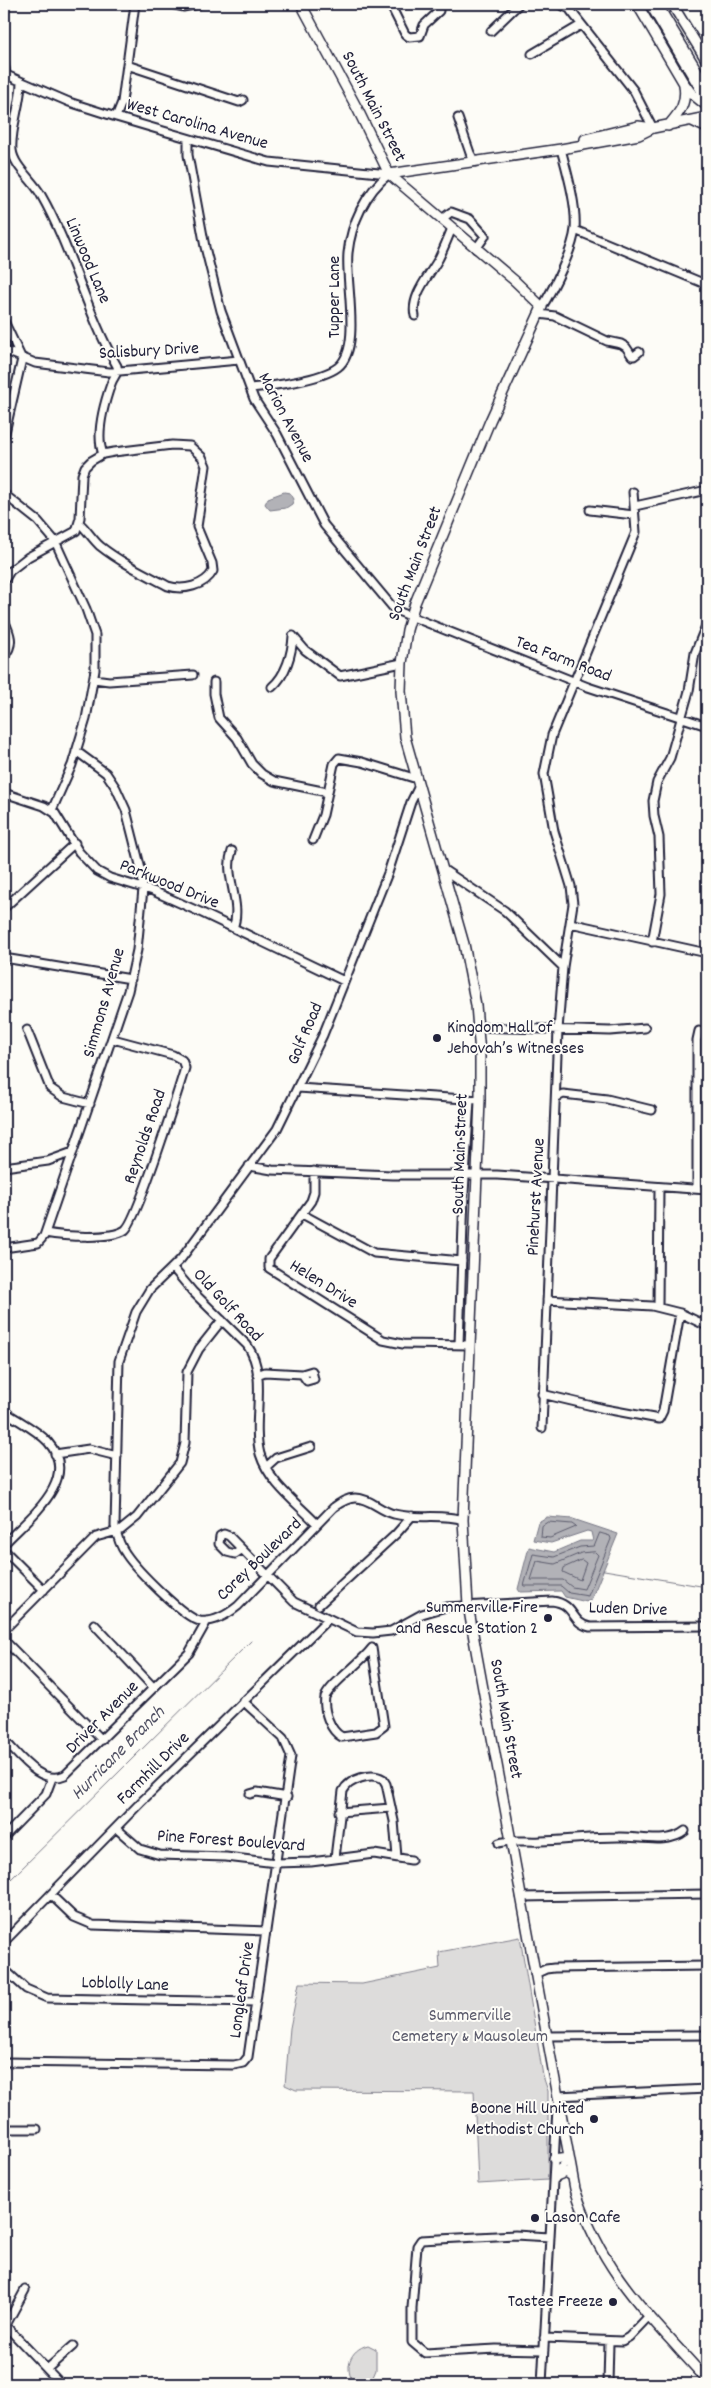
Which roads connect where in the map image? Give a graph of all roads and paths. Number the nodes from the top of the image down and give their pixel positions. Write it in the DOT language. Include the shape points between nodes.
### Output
graph roads {
  1 [pos="134,4"];
  2 [pos="170,4"];
  3 [pos="199,4"];
  4 [pos="301,4"];
  5 [pos="390,4"];
  6 [pos="438,4"];
  7 [pos="519,4"];
  8 [pos="559,4"];
  9 [pos="637,4"];
  10 [pos="650,4"];
  11 [pos="657,4"];
  12 [pos="672,4"];
  13 [pos="570,6"];
  14 [pos="581,25"];
  15 [pos="491,31"];
  16 [pos="532,54"];
  17 [pos="707,61"];
  18 [pos="4,63"];
  19 [pos="126,65"];
  20 [pos="691,67"];
  21 [pos="5,74"];
  22 [pos="21,82"];
  23 [pos="683,82"];
  24 [pos="707,87"];
  25 [pos="243,100"];
  26 [pos="707,100"];
  27 [pos="707,106"];
  28 [pos="116,117"];
  29 [pos="707,117"];
  30 [pos="458,118"];
  31 [pos="692,121"];
  32 [pos="668,126"];
  33 [pos="653,128"];
  34 [pos="707,128"];
  35 [pos="188,140"];
  36 [pos="561,149"];
  37 [pos="529,152"];
  38 [pos="475,162"];
  39 [pos="389,174"];
  40 [pos="442,219"];
  41 [pos="452,228"];
  42 [pos="575,230"];
  43 [pos="476,249"];
  44 [pos="703,284"];
  45 [pos="540,311"];
  46 [pos="415,316"];
  47 [pos="4,321"];
  48 [pos="4,350"];
  49 [pos="639,352"];
  50 [pos="22,359"];
  51 [pos="239,360"];
  52 [pos="118,372"];
  53 [pos="250,388"];
  54 [pos="4,437"];
  55 [pos="104,454"];
  56 [pos="707,490"];
  57 [pos="633,492"];
  58 [pos="4,494"];
  59 [pos="635,506"];
  60 [pos="590,510"];
  61 [pos="634,515"];
  62 [pos="79,523"];
  63 [pos="55,541"];
  64 [pos="4,580"];
  65 [pos="410,617"];
  66 [pos="4,620"];
  67 [pos="707,623"];
  68 [pos="4,656"];
  69 [pos="402,663"];
  70 [pos="193,676"];
  71 [pos="94,679"];
  72 [pos="214,682"];
  73 [pos="576,682"];
  74 [pos="272,687"];
  75 [pos="681,717"];
  76 [pos="707,726"];
  77 [pos="76,751"];
  78 [pos="418,783"];
  79 [pos="4,793"];
  80 [pos="326,796"];
  81 [pos="52,810"];
  82 [pos="313,840"];
  83 [pos="75,843"];
  84 [pos="232,851"];
  85 [pos="444,870"];
  86 [pos="143,889"];
  87 [pos="4,908"];
  88 [pos="570,923"];
  89 [pos="233,928"];
  90 [pos="652,942"];
  91 [pos="707,953"];
  92 [pos="4,958"];
  93 [pos="563,967"];
  94 [pos="131,978"];
  95 [pos="344,981"];
  96 [pos="478,1027"];
  97 [pos="645,1028"];
  98 [pos="27,1030"];
  99 [pos="558,1030"];
  100 [pos="699,1031"];
  101 [pos="113,1039"];
  102 [pos="298,1088"];
  103 [pos="556,1097"];
  104 [pos="470,1100"];
  105 [pos="480,1100"];
  106 [pos="90,1104"];
  107 [pos="652,1110"];
  108 [pos="73,1152"];
  109 [pos="249,1166"];
  110 [pos="4,1167"];
  111 [pos="314,1171"];
  112 [pos="477,1176"];
  113 [pos="465,1177"];
  114 [pos="552,1180"];
  115 [pos="659,1188"];
  116 [pos="697,1189"];
  117 [pos="707,1190"];
  118 [pos="302,1214"];
  119 [pos="43,1237"];
  120 [pos="4,1248"];
  121 [pos="462,1261"];
  122 [pos="173,1268"];
  123 [pos="547,1300"];
  124 [pos="658,1307"];
  125 [pos="680,1313"];
  126 [pos="222,1320"];
  127 [pos="707,1326"];
  128 [pos="458,1345"];
  129 [pos="470,1345"];
  130 [pos="302,1374"];
  131 [pos="257,1375"];
  132 [pos="542,1394"];
  133 [pos="4,1411"];
  134 [pos="542,1428"];
  135 [pos="311,1447"];
  136 [pos="55,1454"];
  137 [pos="117,1456"];
  138 [pos="266,1467"];
  139 [pos="412,1516"];
  140 [pos="463,1520"];
  141 [pos="317,1524"];
  142 [pos="116,1532"];
  143 [pos="4,1544"];
  144 [pos="4,1550"];
  145 [pos="241,1550"];
  146 [pos="267,1576"];
  147 [pos="44,1590"];
  148 [pos="319,1605"];
  149 [pos="468,1605"];
  150 [pos="327,1620"];
  151 [pos="207,1621"];
  152 [pos="94,1624"];
  153 [pos="707,1626"];
  154 [pos="4,1630"];
  155 [pos="373,1634"];
  156 [pos="4,1640"];
  157 [pos="372,1648"];
  158 [pos="154,1688"];
  159 [pos="243,1701"];
  160 [pos="4,1740"];
  161 [pos="102,1740"];
  162 [pos="52,1778"];
  163 [pos="250,1794"];
  164 [pos="287,1797"];
  165 [pos="391,1808"];
  166 [pos="340,1812"];
  167 [pos="116,1828"];
  168 [pos="685,1831"];
  169 [pos="4,1837"];
  170 [pos="511,1840"];
  171 [pos="499,1843"];
  172 [pos="397,1857"];
  173 [pos="335,1858"];
  174 [pos="411,1860"];
  175 [pos="276,1863"];
  176 [pos="707,1894"];
  177 [pos="50,1895"];
  178 [pos="521,1897"];
  179 [pos="266,1931"];
  180 [pos="4,1942"];
  181 [pos="707,1966"];
  182 [pos="4,1969"];
  183 [pos="535,1974"];
  184 [pos="256,2002"];
  185 [pos="707,2035"];
  186 [pos="546,2036"];
  187 [pos="4,2062"];
  188 [pos="707,2089"];
  189 [pos="558,2097"];
  190 [pos="4,2129"];
  191 [pos="37,2129"];
  192 [pos="554,2159"];
  193 [pos="569,2159"];
  194 [pos="556,2176"];
  195 [pos="572,2176"];
  196 [pos="553,2186"];
  197 [pos="550,2237"];
  198 [pos="25,2290"];
  199 [pos="649,2316"];
  200 [pos="5,2324"];
  201 [pos="544,2338"];
  202 [pos="609,2342"];
  203 [pos="73,2346"];
  204 [pos="544,2350"];
  205 [pos="47,2369"];
  206 [pos="707,2380"];
  207 [pos="61,2384"];
  208 [pos="542,2384"];
  209 [pos="608,2384"];
  1 -- 19 [label="street"];
  2 -- 3 [label="street" via="182,7"];
  4 -- 39 [label="main road, South Main Street"];
  5 -- 6 [label="street" via="407,35 420,36 424,25 439,12"];
  7 -- 15 [label="street"];
  8 -- 13 [label="street"];
  9 -- 23 [label="main road"];
  10 -- 20 [label="main road"];
  11 -- 20 [label="main road"];
  12 -- 17 [label="main road"];
  13 -- 14 [label="street"];
  14 -- 16 [label="street"];
  14 -- 33 [label="street" via="634,90"];
  18 -- 21 [label="street"];
  19 -- 25 [label="street" via="238,102"];
  19 -- 28 [label="street" via="121,106"];
  20 -- 24 [label="main road"];
  20 -- 26 [label="main road"];
  21 -- 22 [label="street, West Carolina Avenue"];
  22 -- 28 [label="street, West Carolina Avenue"];
  22 -- 52 [label="street, Linwood Lane" via="12,146 14,155 51,214"];
  23 -- 27 [label="main road"];
  23 -- 32 [label="main road" via="685,100 682,109"];
  28 -- 35 [label="street, West Carolina Avenue"];
  29 -- 31 [label="main road"];
  30 -- 38 [label="street"];
  31 -- 32 [label="main road"];
  31 -- 34 [label="main road"];
  32 -- 33 [label="main road"];
  33 -- 36 [label="main road" via="639,135"];
  33 -- 37 [label="main road" via="638,126"];
  35 -- 39 [label="street, West Carolina Avenue" via="288,165"];
  35 -- 51 [label="street, Marion Avenue" via="205,247 221,311"];
  36 -- 37 [label="main road"];
  36 -- 42 [label="street"];
  37 -- 38 [label="main road"];
  38 -- 39 [label="main road"];
  39 -- 40 [label="main road, South Main Street"];
  39 -- 53 [label="street, Tupper Lane" via="359,212 350,244 348,292 352,336 348,356 335,369 308,379"];
  40 -- 41 [label="main road, South Main Street"];
  40 -- 43 [label="street" via="449,212 470,219 485,236"];
  41 -- 43 [label="main road, South Main Street"];
  41 -- 46 [label="street" via="421,286 414,307"];
  42 -- 44 [label="street"];
  42 -- 45 [label="street" via="570,248"];
  43 -- 45 [label="main road, South Main Street" via="534,297"];
  45 -- 49 [label="street" via="621,344 632,356"];
  45 -- 65 [label="main road, South Main Street" via="492,416"];
  47 -- 50 [label="street"];
  48 -- 50 [label="street, Salisbury Drive"];
  50 -- 52 [label="street, Salisbury Drive"];
  50 -- 54 [label="street"];
  51 -- 52 [label="street, Salisbury Drive"];
  51 -- 53 [label="street, Marion Avenue"];
  52 -- 55 [label="street" via="110,386 100,431"];
  53 -- 65 [label="street, Marion Avenue" via="258,406 278,434 324,525 395,610"];
  55 -- 62 [label="street" via="88,463 82,475"];
  55 -- 62 [label="street" via="181,444 197,451 206,470 196,527 213,571 205,581 191,586 168,586 104,549"];
  56 -- 59 [label="street"];
  57 -- 59 [label="street, Pinehurst Avenue"];
  58 -- 63 [label="street" via="38,521"];
  59 -- 61 [label="street, Pinehurst Avenue"];
  60 -- 61 [label="street"];
  61 -- 73 [label="street, Pinehurst Avenue" via="636,532"];
  62 -- 63 [label="street" via="74,533"];
  63 -- 64 [label="street" via="15,566"];
  63 -- 71 [label="street" via="92,626 96,653"];
  65 -- 69 [label="main road, South Main Street"];
  65 -- 73 [label="street, Tea Farm Road"];
  66 -- 68 [label="street" via="11,641"];
  67 -- 75 [label="street" via="695,653"];
  69 -- 74 [label="street" via="340,676 305,650 294,636 282,675"];
  69 -- 78 [label="main road, South Main Street" via="404,737"];
  70 -- 71 [label="street" via="109,682"];
  71 -- 77 [label="street"];
  72 -- 80 [label="street" via="219,718 237,738 255,768 274,781"];
  73 -- 75 [label="street, Tea Farm Road"];
  73 -- 88 [label="street, Pinehurst Avenue" via="552,735 544,774 554,830 572,892"];
  75 -- 76 [label="street, Tea Farm Road"];
  75 -- 90 [label="street" via="670,758 653,801 659,837 661,894"];
  77 -- 81 [label="street"];
  77 -- 86 [label="street, Simmons Avenue" via="106,773 116,788 126,810"];
  78 -- 80 [label="street" via="341,757 334,764"];
  78 -- 85 [label="main road, South Main Street"];
  78 -- 95 [label="street, Golf Road" via="388,874"];
  79 -- 81 [label="street"];
  80 -- 82 [label="street"];
  81 -- 83 [label="street, Parkwood Drive"];
  83 -- 86 [label="street, Parkwood Drive" via="97,871"];
  83 -- 87 [label="street"];
  84 -- 89 [label="street" via="231,882 237,914"];
  85 -- 93 [label="street" via="505,911"];
  85 -- 96 [label="main road, South Main Street" via="470,968"];
  86 -- 89 [label="street, Parkwood Drive"];
  86 -- 94 [label="street, Simmons Avenue"];
  88 -- 90 [label="street"];
  88 -- 93 [label="street, Pinehurst Avenue"];
  89 -- 95 [label="street, Parkwood Drive"];
  90 -- 91 [label="street"];
  92 -- 94 [label="street"];
  93 -- 99 [label="street, Pinehurst Avenue"];
  94 -- 101 [label="street, Simmons Avenue"];
  95 -- 102 [label="street, Golf Road"];
  96 -- 99 [label="street"];
  96 -- 105 [label="main road, South Main Street"];
  97 -- 99 [label="street"];
  98 -- 106 [label="street" via="50,1088 60,1095"];
  99 -- 103 [label="street, Pinehurst Avenue"];
  100 -- 116 [label="street"];
  101 -- 106 [label="street, Simmons Avenue"];
  101 -- 119 [label="street, Reynolds Road" via="173,1056 182,1060 185,1068 132,1222 124,1231 113,1235"];
  102 -- 104 [label="street"];
  102 -- 109 [label="street, Golf Road" via="277,1129"];
  103 -- 107 [label="street" via="563,1094 607,1099"];
  103 -- 114 [label="street, Pinehurst Avenue"];
  104 -- 105 [label="street"];
  104 -- 113 [label="street"];
  105 -- 112 [label="main road, South Main Street"];
  106 -- 108 [label="street, Simmons Avenue"];
  108 -- 110 [label="street" via="48,1161"];
  108 -- 119 [label="street, Simmons Avenue"];
  109 -- 111 [label="street"];
  109 -- 122 [label="street, Golf Road"];
  111 -- 113 [label="street"];
  111 -- 118 [label="street, Helen Drive" via="312,1196"];
  112 -- 113 [label="street"];
  112 -- 114 [label="street"];
  112 -- 129 [label="main road, South Main Street"];
  113 -- 121 [label="street"];
  114 -- 115 [label="street"];
  114 -- 123 [label="street, Pinehurst Avenue"];
  115 -- 116 [label="street"];
  115 -- 124 [label="street"];
  116 -- 117 [label="street"];
  118 -- 121 [label="street" via="374,1253"];
  118 -- 128 [label="street, Helen Drive" via="269,1259 270,1268 383,1340 396,1344"];
  119 -- 120 [label="street" via="34,1244"];
  121 -- 128 [label="street"];
  122 -- 126 [label="street, Old Golf Road"];
  122 -- 137 [label="street, Corey Boulevard" via="142,1301 119,1361"];
  123 -- 124 [label="street"];
  123 -- 132 [label="street, Pinehurst Avenue"];
  124 -- 125 [label="street"];
  125 -- 127 [label="street"];
  125 -- 132 [label="street" via="663,1411 658,1419"];
  126 -- 131 [label="street, Old Golf Road" via="250,1350"];
  126 -- 142 [label="street" via="199,1349 187,1372 185,1443 180,1463 137,1517"];
  128 -- 129 [label="street, Helen Drive"];
  129 -- 140 [label="main road, South Main Street"];
  130 -- 131 [label="street" via="266,1372"];
  131 -- 138 [label="street, Old Golf Road" via="258,1441"];
  132 -- 134 [label="street, Pinehurst Avenue"];
  133 -- 136 [label="street" via="43,1438"];
  135 -- 138 [label="street" via="281,1455"];
  136 -- 137 [label="street" via="89,1449"];
  136 -- 143 [label="street" via="58,1472 54,1490"];
  137 -- 142 [label="street, Corey Boulevard"];
  138 -- 141 [label="street, Old Golf Road" via="279,1486"];
  139 -- 140 [label="street, Corey Boulevard"];
  139 -- 141 [label="street, Corey Boulevard" via="388,1513 354,1498 338,1504"];
  139 -- 148 [label="street"];
  140 -- 149 [label="main road, South Main Street"];
  141 -- 146 [label="street, Corey Boulevard"];
  142 -- 147 [label="street" via="96,1537"];
  142 -- 151 [label="street, Corey Boulevard" via="133,1563 175,1605 194,1619"];
  144 -- 147 [label="street"];
  145 -- 146 [label="street"];
  146 -- 150 [label="street" via="294,1602"];
  146 -- 151 [label="street, Corey Boulevard" via="230,1613"];
  147 -- 154 [label="street"];
  149 -- 153 [label="street, Luden Drive" via="552,1601 568,1606 577,1620 590,1627"];
  149 -- 155 [label="street, Luden Drive" via="428,1612 391,1631"];
  149 -- 170 [label="main road, South Main Street"];
  150 -- 155 [label="street" via="357,1632"];
  150 -- 159 [label="street, Farmhill Drive"];
  151 -- 158 [label="street, Driver Avenue" via="189,1653"];
  152 -- 158 [label="street"];
  155 -- 157 [label="street"];
  156 -- 161 [label="street"];
  157 -- 157 [label="street" via="325,1697 334,1731 342,1737 376,1732 384,1726"];
  158 -- 161 [label="street, Driver Avenue"];
  159 -- 164 [label="street, Longleaf Drive" via="288,1746 291,1763"];
  159 -- 167 [label="street, Farmhill Drive"];
  160 -- 162 [label="street" via="33,1769"];
  161 -- 162 [label="street, Driver Avenue" via="69,1773"];
  162 -- 169 [label="street" via="46,1794"];
  163 -- 164 [label="street" via="257,1792"];
  164 -- 175 [label="street, Longleaf Drive"];
  165 -- 166 [label="street"];
  165 -- 166 [label="street" via="385,1781 374,1776 346,1785"];
  165 -- 172 [label="street"];
  166 -- 173 [label="street"];
  167 -- 175 [label="street, Pine Forest Boulevard" via="136,1846 155,1854"];
  167 -- 177 [label="street, Farmhill Drive"];
  168 -- 170 [label="street" via="678,1836 660,1838 616,1836 532,1842"];
  170 -- 171 [label="street"];
  170 -- 178 [label="main road, South Main Street"];
  172 -- 173 [label="street, Pine Forest Boulevard" via="374,1854"];
  172 -- 174 [label="street, Pine Forest Boulevard"];
  173 -- 175 [label="street, Pine Forest Boulevard"];
  175 -- 179 [label="street, Longleaf Drive"];
  176 -- 178 [label="street"];
  177 -- 179 [label="street" via="74,1917 93,1925"];
  177 -- 180 [label="street, Farmhill Drive"];
  178 -- 183 [label="main road, South Main Street"];
  179 -- 184 [label="street, Longleaf Drive"];
  181 -- 183 [label="street" via="546,1968"];
  182 -- 184 [label="street, Loblolly Lane" via="26,1989 47,1998"];
  183 -- 186 [label="main road, South Main Street"];
  184 -- 187 [label="street, Longleaf Drive" via="248,2057 238,2064"];
  185 -- 186 [label="street"];
  186 -- 189 [label="main road, South Main Street"];
  188 -- 189 [label="street"];
  189 -- 192 [label="street"];
  189 -- 193 [label="main road, South Main Street"];
  190 -- 191 [label="street"];
  192 -- 193 [label="main road"];
  192 -- 196 [label="street"];
  193 -- 194 [label="street"];
  193 -- 195 [label="main road, South Main Street"];
  194 -- 195 [label="main road" via="566,2172"];
  194 -- 196 [label="street"];
  195 -- 199 [label="main road, South Main Street" via="584,2216 602,2253 632,2298"];
  196 -- 197 [label="street"];
  197 -- 201 [label="street"];
  197 -- 204 [label="street" via="515,2235 421,2240 416,2252 412,2308 412,2342 425,2353"];
  198 -- 200 [label="street"];
  199 -- 202 [label="street" via="626,2339"];
  199 -- 206 [label="main road, South Main Street"];
  200 -- 205 [label="street"];
  201 -- 202 [label="street"];
  201 -- 204 [label="street"];
  202 -- 209 [label="street"];
  203 -- 205 [label="street"];
  204 -- 208 [label="street"];
  205 -- 207 [label="street"];
}
